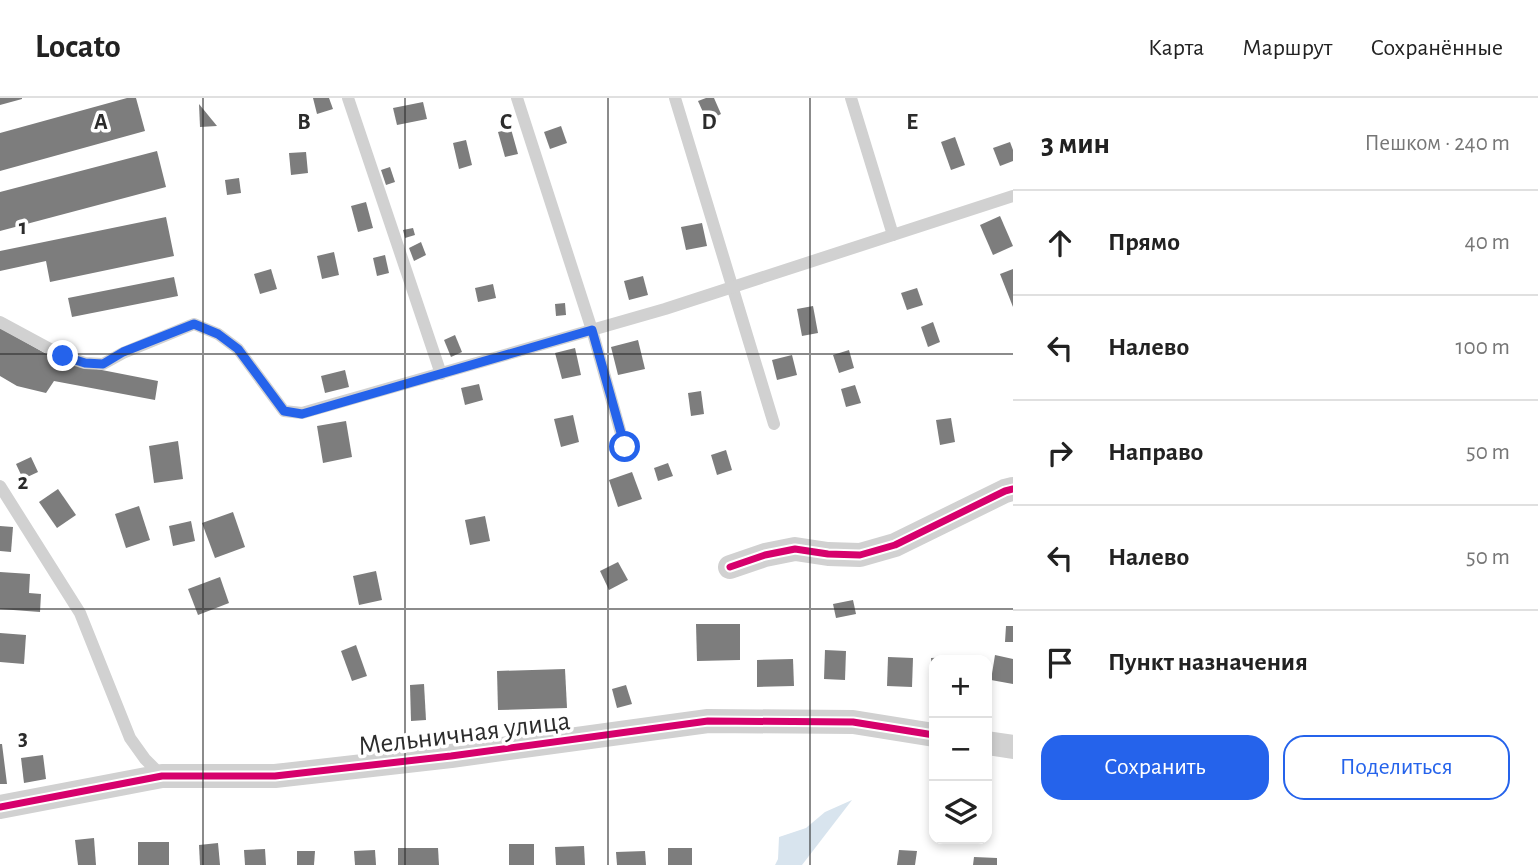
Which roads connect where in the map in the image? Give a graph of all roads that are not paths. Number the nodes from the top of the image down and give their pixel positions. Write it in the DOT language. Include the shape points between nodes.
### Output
graph roads {
  1 [pos="348,98"];
  2 [pos="517,98"];
  3 [pos="675,98"];
  4 [pos="851,98"];
  5 [pos="1013,195"];
  6 [pos="893,235"];
  7 [pos="733,287"];
  8 [pos="0,321"];
  9 [pos="592,330"];
  10 [pos="441,374"];
  11 [pos="774,424"];
  12 [pos="625,447"];
  13 [pos="0,486"];
  14 [pos="1013,489"];
  15 [pos="730,567"];
  16 [pos="929,734"];
  17 [pos="992,744"];
  18 [pos="1013,747"];
  19 [pos="163,776"];
  20 [pos="0,807"];
  1 -- 10 [label="lane"];
  2 -- 9 [label="lane"];
  3 -- 7 [label="lane"];
  4 -- 6 [label="lane"];
  5 -- 6 [label="lane"];
  6 -- 7 [label="lane"];
  7 -- 9 [label="lane"];
  7 -- 11 [label="lane"];
  8 -- 10 [label="lane" via="63,356 103,364 194,324 238,349 284,411 302,414"];
  9 -- 10 [label="lane"];
  9 -- 12 [label="lane"];
  13 -- 19 [label="lane" via="80,613 130,738"];
  14 -- 15 [label="street" via="895,545 860,555 795,549"];
  16 -- 19 [label="street, Мельничная улица" via="853,722 708,721 275,776"];
  17 -- 18 [label="street"];
  19 -- 20 [label="street, Мельничная улица"];
}
